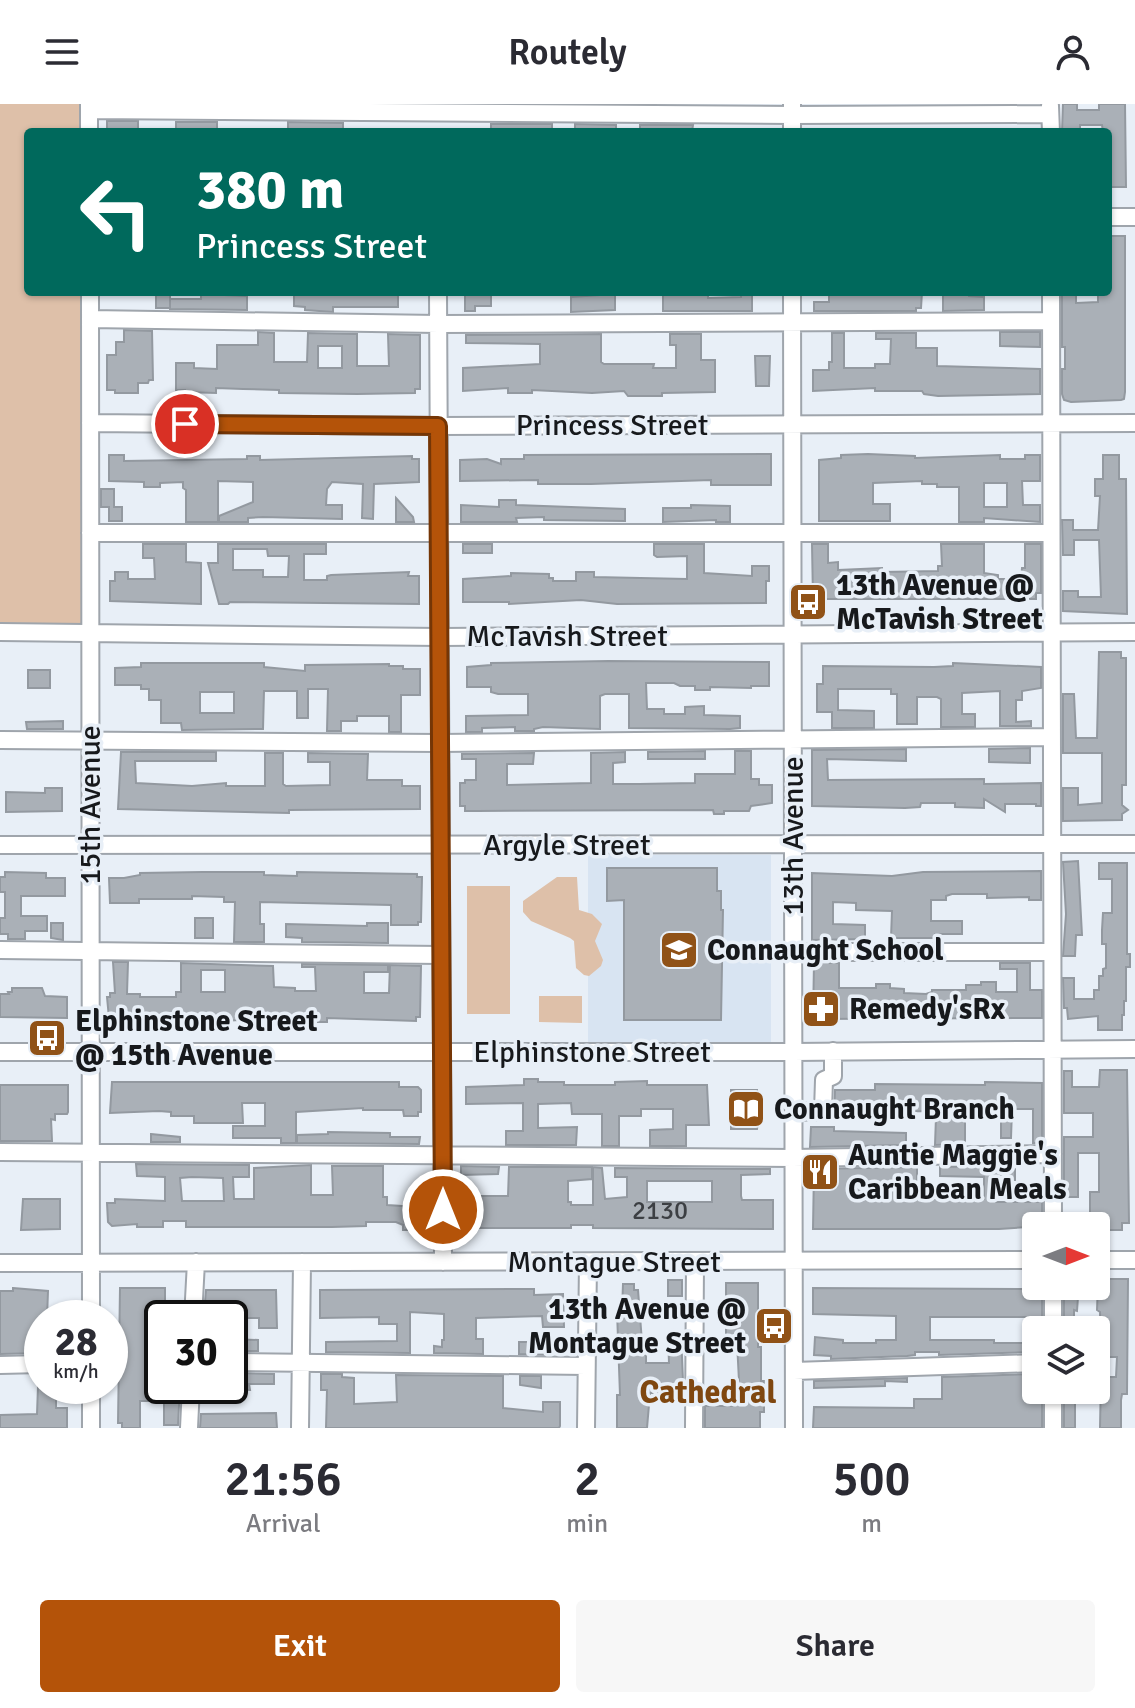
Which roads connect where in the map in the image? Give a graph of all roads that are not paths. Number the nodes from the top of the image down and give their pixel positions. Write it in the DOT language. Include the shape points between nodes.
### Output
graph roads {
  1 [pos="89,107"];
  2 [pos="437,109"];
  3 [pos="1050,109"];
  4 [pos="792,117"];
  5 [pos="89,128"];
  6 [pos="1112,217"];
  7 [pos="1135,217"];
  8 [pos="90,296"];
  9 [pos="438,296"];
  10 [pos="792,296"];
  11 [pos="1051,296"];
  12 [pos="90,319"];
  13 [pos="792,321"];
  14 [pos="1051,321"];
  15 [pos="438,324"];
  16 [pos="90,423"];
  17 [pos="1051,423"];
  18 [pos="1135,423"];
  19 [pos="792,424"];
  20 [pos="438,426"];
  21 [pos="439,532"];
  22 [pos="90,533"];
  23 [pos="1051,533"];
  24 [pos="792,534"];
  25 [pos="0,632"];
  26 [pos="90,632"];
  27 [pos="1135,632"];
  28 [pos="1051,633"];
  29 [pos="792,634"];
  30 [pos="440,637"];
  31 [pos="1052,737"];
  32 [pos="0,740"];
  33 [pos="90,740"];
  34 [pos="793,740"];
  35 [pos="440,743"];
  36 [pos="90,844"];
  37 [pos="1052,844"];
  38 [pos="1135,844"];
  39 [pos="0,845"];
  40 [pos="441,845"];
  41 [pos="793,845"];
  42 [pos="0,950"];
  43 [pos="90,950"];
  44 [pos="793,952"];
  45 [pos="1052,952"];
  46 [pos="441,955"];
  47 [pos="1053,1048"];
  48 [pos="1135,1049"];
  49 [pos="833,1051"];
  50 [pos="0,1052"];
  51 [pos="90,1052"];
  52 [pos="442,1052"];
  53 [pos="793,1052"];
  54 [pos="793,1112"];
  55 [pos="0,1152"];
  56 [pos="90,1152"];
  57 [pos="1053,1154"];
  58 [pos="442,1157"];
  59 [pos="793,1158"];
  60 [pos="1053,1212"];
  61 [pos="1022,1260"];
  62 [pos="1110,1260"];
  63 [pos="1135,1260"];
  64 [pos="695,1261"];
  65 [pos="793,1261"];
  66 [pos="196,1262"];
  67 [pos="302,1262"];
  68 [pos="443,1262"];
  69 [pos="588,1262"];
  70 [pos="0,1263"];
  71 [pos="90,1263"];
  72 [pos="91,1300"];
  73 [pos="194,1300"];
  74 [pos="248,1362"];
  75 [pos="301,1363"];
  76 [pos="1022,1363"];
  77 [pos="24,1364"];
  78 [pos="0,1365"];
  79 [pos="586,1366"];
  80 [pos="794,1371"];
  81 [pos="91,1404"];
  82 [pos="190,1404"];
  83 [pos="1053,1404"];
  84 [pos="91,1428"];
  85 [pos="189,1428"];
  86 [pos="300,1428"];
  87 [pos="586,1428"];
  88 [pos="694,1428"];
  89 [pos="794,1428"];
  90 [pos="1053,1428"];
  1 -- 2 [label="street"];
  1 -- 5 [label="street"];
  2 -- 4 [label="street"];
  3 -- 4 [label="street"];
  6 -- 7 [label="street"];
  8 -- 12 [label="street, 15th Avenue"];
  9 -- 15 [label="street"];
  10 -- 13 [label="street, 13th Avenue"];
  11 -- 14 [label="street"];
  12 -- 15 [label="street"];
  12 -- 16 [label="street, 15th Avenue"];
  13 -- 14 [label="street"];
  13 -- 15 [label="street"];
  13 -- 19 [label="street, 13th Avenue"];
  14 -- 17 [label="street"];
  15 -- 20 [label="street"];
  16 -- 20 [label="street, Princess Street"];
  16 -- 22 [label="street, 15th Avenue"];
  17 -- 18 [label="street, Princess Street"];
  17 -- 19 [label="street, Princess Street"];
  17 -- 23 [label="street"];
  19 -- 20 [label="street, Princess Street"];
  19 -- 24 [label="street, 13th Avenue"];
  20 -- 21 [label="street"];
  21 -- 22 [label="street"];
  21 -- 24 [label="street"];
  21 -- 30 [label="street"];
  22 -- 26 [label="street, 15th Avenue"];
  23 -- 24 [label="street"];
  23 -- 28 [label="street"];
  24 -- 29 [label="street, 13th Avenue"];
  25 -- 26 [label="street, McTavish Street"];
  26 -- 30 [label="street, McTavish Street"];
  26 -- 33 [label="street, 15th Avenue"];
  27 -- 28 [label="street, McTavish Street"];
  28 -- 29 [label="street, McTavish Street"];
  28 -- 31 [label="street"];
  29 -- 30 [label="street, McTavish Street"];
  29 -- 34 [label="street, 13th Avenue"];
  30 -- 35 [label="street"];
  31 -- 34 [label="street"];
  31 -- 37 [label="street"];
  32 -- 33 [label="street"];
  33 -- 35 [label="street"];
  33 -- 36 [label="street, 15th Avenue"];
  34 -- 35 [label="street"];
  34 -- 41 [label="street, 13th Avenue"];
  35 -- 40 [label="street"];
  36 -- 39 [label="street, Argyle Street"];
  36 -- 40 [label="street, Argyle Street"];
  36 -- 43 [label="street, 15th Avenue"];
  37 -- 38 [label="street, Argyle Street"];
  37 -- 41 [label="street, Argyle Street"];
  37 -- 45 [label="street"];
  40 -- 41 [label="street, Argyle Street"];
  40 -- 46 [label="street"];
  41 -- 44 [label="street, 13th Avenue"];
  42 -- 43 [label="street"];
  43 -- 46 [label="street"];
  43 -- 51 [label="street, 15th Avenue"];
  44 -- 45 [label="street"];
  44 -- 53 [label="street, 13th Avenue"];
  45 -- 47 [label="street"];
  46 -- 52 [label="street"];
  47 -- 48 [label="street, Elphinstone Street"];
  47 -- 49 [label="street, Elphinstone Street"];
  47 -- 57 [label="street"];
  49 -- 53 [label="street, Elphinstone Street"];
  49 -- 54 [label="street" via="833,1076 824,1080 823,1111"];
  50 -- 51 [label="street, Elphinstone Street"];
  51 -- 52 [label="street, Elphinstone Street"];
  51 -- 56 [label="street, 15th Avenue"];
  52 -- 53 [label="street, Elphinstone Street"];
  52 -- 58 [label="street"];
  53 -- 54 [label="street, 13th Avenue"];
  54 -- 59 [label="street, 13th Avenue"];
  55 -- 56 [label="street"];
  56 -- 58 [label="street"];
  56 -- 71 [label="street, 15th Avenue"];
  57 -- 59 [label="street"];
  57 -- 60 [label="street"];
  58 -- 59 [label="street"];
  58 -- 68 [label="street"];
  59 -- 65 [label="street, 13th Avenue"];
  61 -- 65 [label="street, Montague Street"];
  62 -- 63 [label="street"];
  64 -- 65 [label="street, Montague Street"];
  64 -- 69 [label="street, Montague Street"];
  64 -- 88 [label="street"];
  65 -- 80 [label="street, 13th Avenue"];
  66 -- 67 [label="street, Montague Street"];
  66 -- 71 [label="street, Montague Street"];
  66 -- 73 [label="street"];
  67 -- 68 [label="street, Montague Street"];
  67 -- 75 [label="street"];
  68 -- 69 [label="street, Montague Street"];
  69 -- 79 [label="street"];
  70 -- 71 [label="street, Montague Street"];
  71 -- 72 [label="street, 15th Avenue"];
  74 -- 75 [label="street"];
  75 -- 79 [label="street"];
  75 -- 86 [label="street"];
  76 -- 80 [label="street"];
  77 -- 78 [label="street"];
  79 -- 87 [label="street"];
  80 -- 89 [label="street, 13th Avenue"];
  81 -- 84 [label="street"];
  82 -- 85 [label="street"];
  83 -- 90 [label="street"];
}
